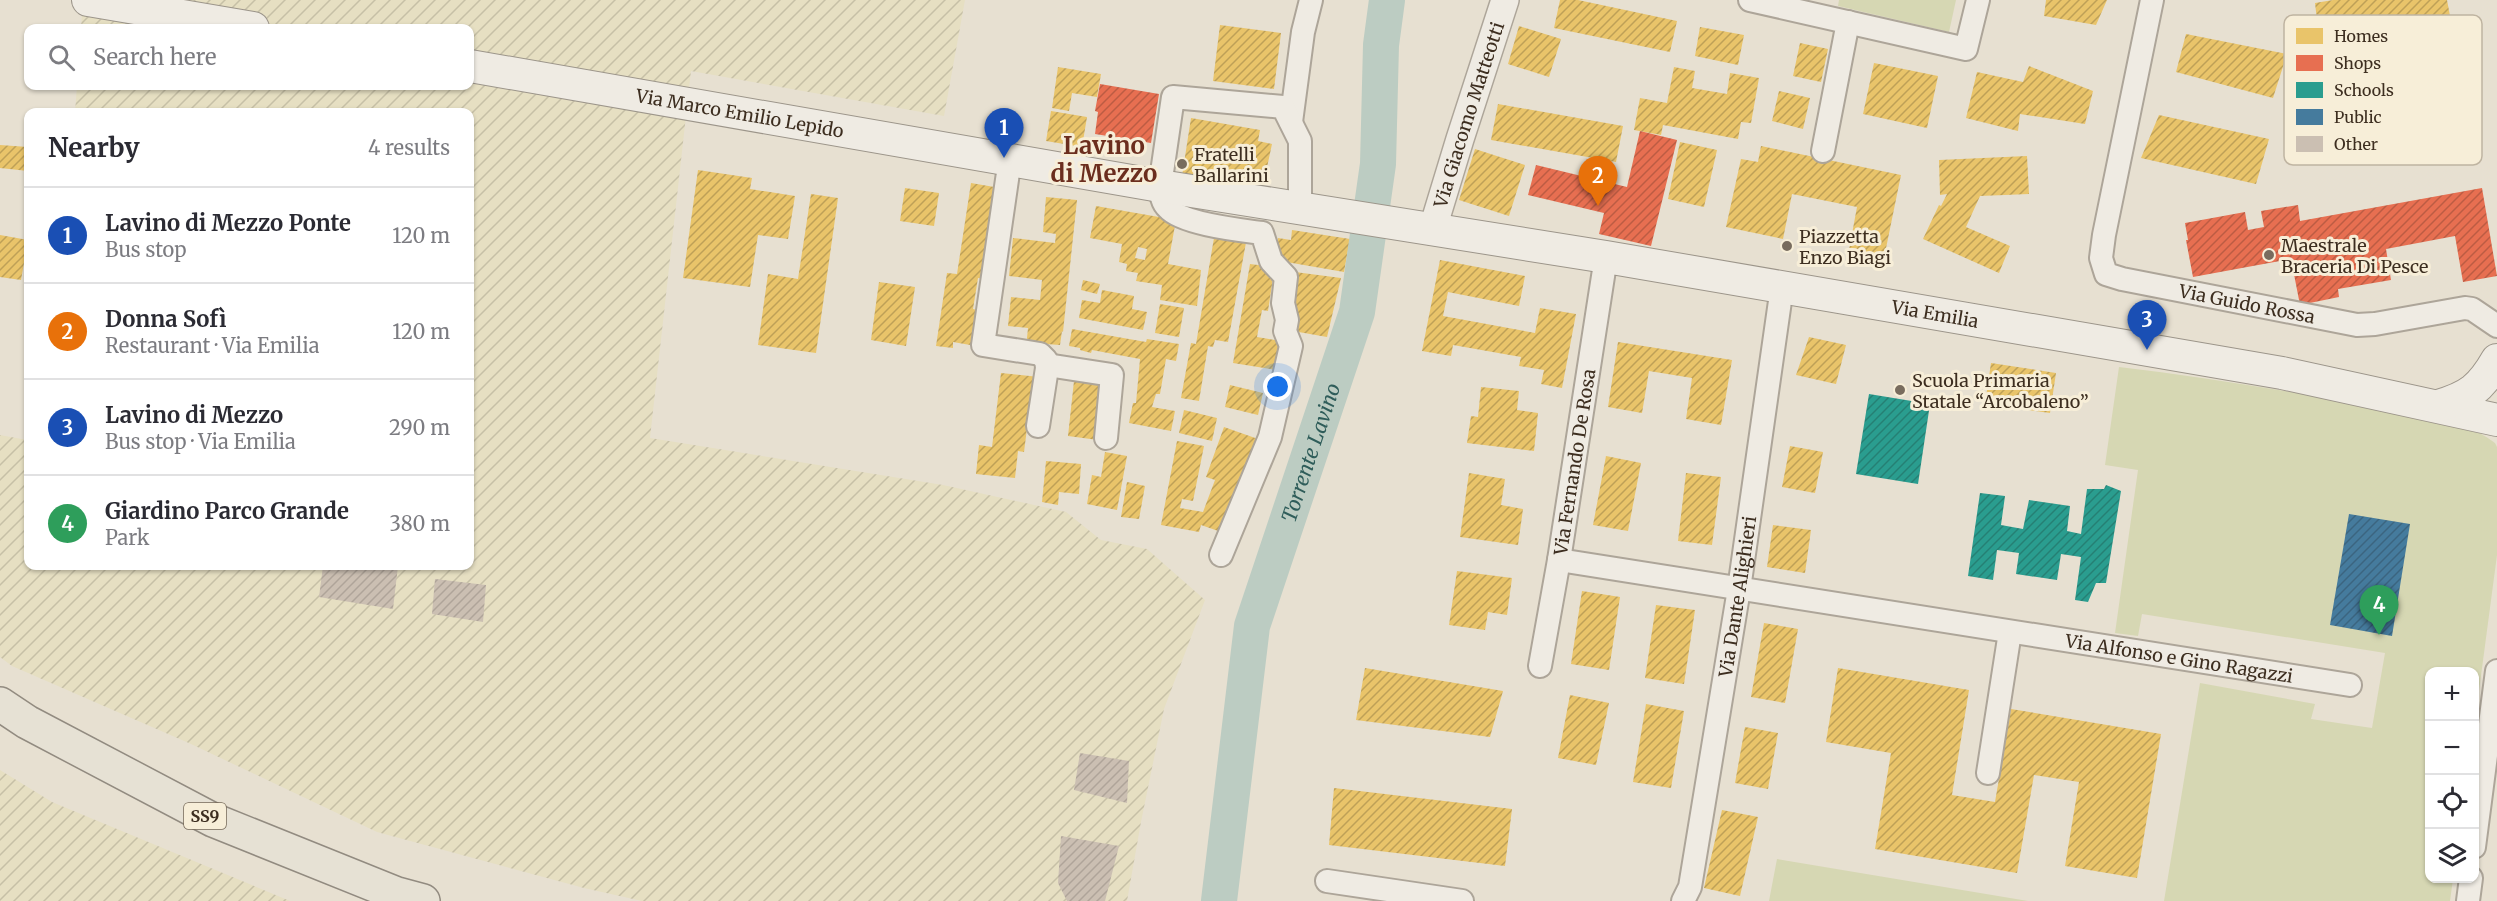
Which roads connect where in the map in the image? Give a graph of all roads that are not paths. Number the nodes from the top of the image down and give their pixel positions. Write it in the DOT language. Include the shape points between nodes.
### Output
graph roads {
  1 [pos="88,0"];
  2 [pos="1311,0"];
  3 [pos="1505,0"];
  4 [pos="1750,0"];
  5 [pos="1978,0"];
  6 [pos="2152,0"];
  7 [pos="1848,22"];
  8 [pos="229,24"];
  9 [pos="474,67"];
  10 [pos="1291,122"];
  11 [pos="1823,151"];
  12 [pos="1010,159"];
  13 [pos="1160,186"];
  14 [pos="1300,208"];
  15 [pos="1425,230"];
  16 [pos="1606,257"];
  17 [pos="1782,287"];
  18 [pos="2491,322"];
  19 [pos="2496,360"];
  20 [pos="1047,365"];
  21 [pos="2438,406"];
  22 [pos="2497,418"];
  23 [pos="1038,426"];
  24 [pos="1106,438"];
  25 [pos="1221,555"];
  26 [pos="1559,561"];
  27 [pos="1739,589"];
  28 [pos="2010,632"];
  29 [pos="1540,666"];
  30 [pos="2497,671"];
  31 [pos="2350,685"];
  32 [pos="0,704"];
  33 [pos="1988,773"];
  34 [pos="2477,829"];
  35 [pos="1327,881"];
  36 [pos="2470,883"];
  37 [pos="423,901"];
  38 [pos="1462,901"];
  39 [pos="1683,901"];
  40 [pos="2468,901"];
  1 -- 8 [label="main road"];
  2 -- 10 [label="street"];
  3 -- 15 [label="street, Via Giacomo Matteotti"];
  4 -- 7 [label="street"];
  5 -- 7 [label="street" via="1965,49"];
  6 -- 18 [label="street, Via Guido Rossa" via="2104,235 2101,258 2106,274 2357,325 2455,308 2472,309"];
  7 -- 11 [label="street"];
  9 -- 12 [label="main road, Via Marco Emilio Lepido"];
  10 -- 13 [label="street" via="1283,107 1173,97"];
  10 -- 14 [label="street" via="1300,141"];
  12 -- 13 [label="main road, Via Marco Emilio Lepido"];
  12 -- 20 [label="street" via="983,345 1040,354"];
  13 -- 14 [label="main road, Via Marco Emilio Lepido"];
  13 -- 25 [label="street" via="1162,200 1172,211 1205,224 1262,233 1271,261 1286,277 1285,332 1291,346 1270,437"];
  14 -- 15 [label="main road, Via Marco Emilio Lepido"];
  15 -- 16 [label="main road, Via Emilia"];
  16 -- 17 [label="main road, Via Emilia"];
  16 -- 26 [label="street, Via Fernando De Rosa"];
  17 -- 21 [label="main road, Via Emilia" via="2282,373"];
  17 -- 27 [label="street, Via Dante Alighieri"];
  18 -- 19 [label="street, Via Guido Rossa"];
  19 -- 21 [label="main road" via="2481,385 2471,393"];
  19 -- 22 [label="main road, Via Emilia" via="2488,388"];
  20 -- 23 [label="street"];
  20 -- 24 [label="street" via="1112,375"];
  21 -- 22 [label="main road, Via Emilia"];
  26 -- 27 [label="street, Via Alfonso e Gino Ragazzi"];
  26 -- 29 [label="street, Via Fernando De Rosa"];
  27 -- 28 [label="street, Via Alfonso e Gino Ragazzi"];
  27 -- 39 [label="street, Via Dante Alighieri" via="1690,887"];
  28 -- 31 [label="street, Via Alfonso e Gino Ragazzi"];
  28 -- 33 [label="street"];
  30 -- 34 [label="street"];
  32 -- 37 [label="main road, SS9" via="213,820"];
  35 -- 38 [label="street"];
  36 -- 40 [label="street"];
}
